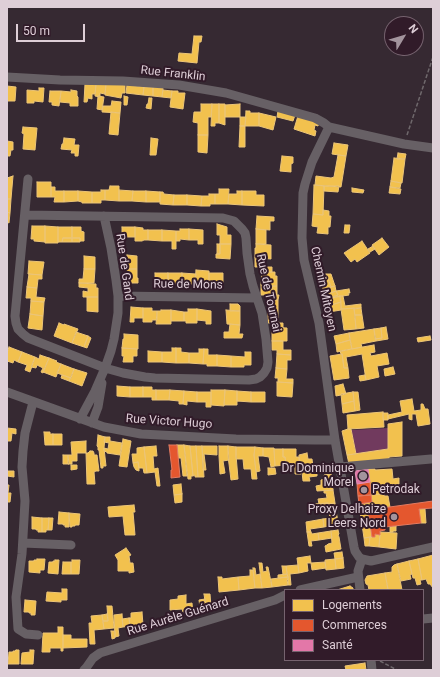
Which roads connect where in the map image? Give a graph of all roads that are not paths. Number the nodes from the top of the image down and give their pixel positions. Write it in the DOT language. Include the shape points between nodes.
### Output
graph roads {
  1 [pos="7,77"];
  2 [pos="329,127"];
  3 [pos="433,148"];
  4 [pos="28,179"];
  5 [pos="25,215"];
  6 [pos="104,216"];
  7 [pos="118,296"];
  8 [pos="257,298"];
  9 [pos="105,368"];
  10 [pos="7,392"];
  11 [pos="33,402"];
  12 [pos="80,419"];
  13 [pos="92,423"];
  14 [pos="335,440"];
  15 [pos="430,459"];
  16 [pos="340,467"];
  17 [pos="23,543"];
  18 [pos="71,545"];
  19 [pos="433,547"];
  20 [pos="362,559"];
  21 [pos="358,577"];
  22 [pos="304,589"];
  23 [pos="360,589"];
  24 [pos="284,596"];
  25 [pos="38,635"];
  26 [pos="84,670"];
  1 -- 2 [label="street, Rue Franklin" via="123,80 226,92 314,118"];
  2 -- 3 [label="street"];
  2 -- 14 [label="street, Chemin Mitoyen" via="312,162 305,184 302,238 304,260 319,324"];
  4 -- 5 [label="street, Rue de Tournai"];
  5 -- 6 [label="street, Rue de Tournai"];
  5 -- 9 [label="street, Rue de Tournai" via="15,316 18,329 28,338"];
  6 -- 7 [label="street, Rue de Gand"];
  6 -- 8 [label="street, Rue de Tournai" via="223,218 234,221 245,233 250,274"];
  7 -- 8 [label="street, Rue de Mons"];
  7 -- 9 [label="street, Rue de Gand" via="114,339"];
  8 -- 9 [label="street, Rue de Tournai" via="262,313 268,362 264,373 256,379 154,378"];
  9 -- 12 [label="street"];
  9 -- 13 [label="street" via="98,408"];
  10 -- 11 [label="street, Rue Victor Hugo"];
  11 -- 12 [label="street, Rue Victor Hugo"];
  11 -- 17 [label="street" via="23,451"];
  12 -- 13 [label="street, Rue Victor Hugo"];
  13 -- 14 [label="street, Rue Victor Hugo" via="125,432 156,435"];
  14 -- 16 [label="street, Chemin Mitoyen"];
  15 -- 16 [label="street"];
  16 -- 20 [label="street, Chemin Mitoyen" via="354,547 356,554"];
  17 -- 18 [label="street"];
  17 -- 25 [label="street" via="16,597 18,629 26,634"];
  19 -- 20 [label="street" via="371,561"];
  20 -- 21 [label="street"];
  21 -- 22 [label="street"];
  21 -- 23 [label="street"];
  24 -- 26 [label="street, Rue Aurèle Guénard" via="100,652"];
}
